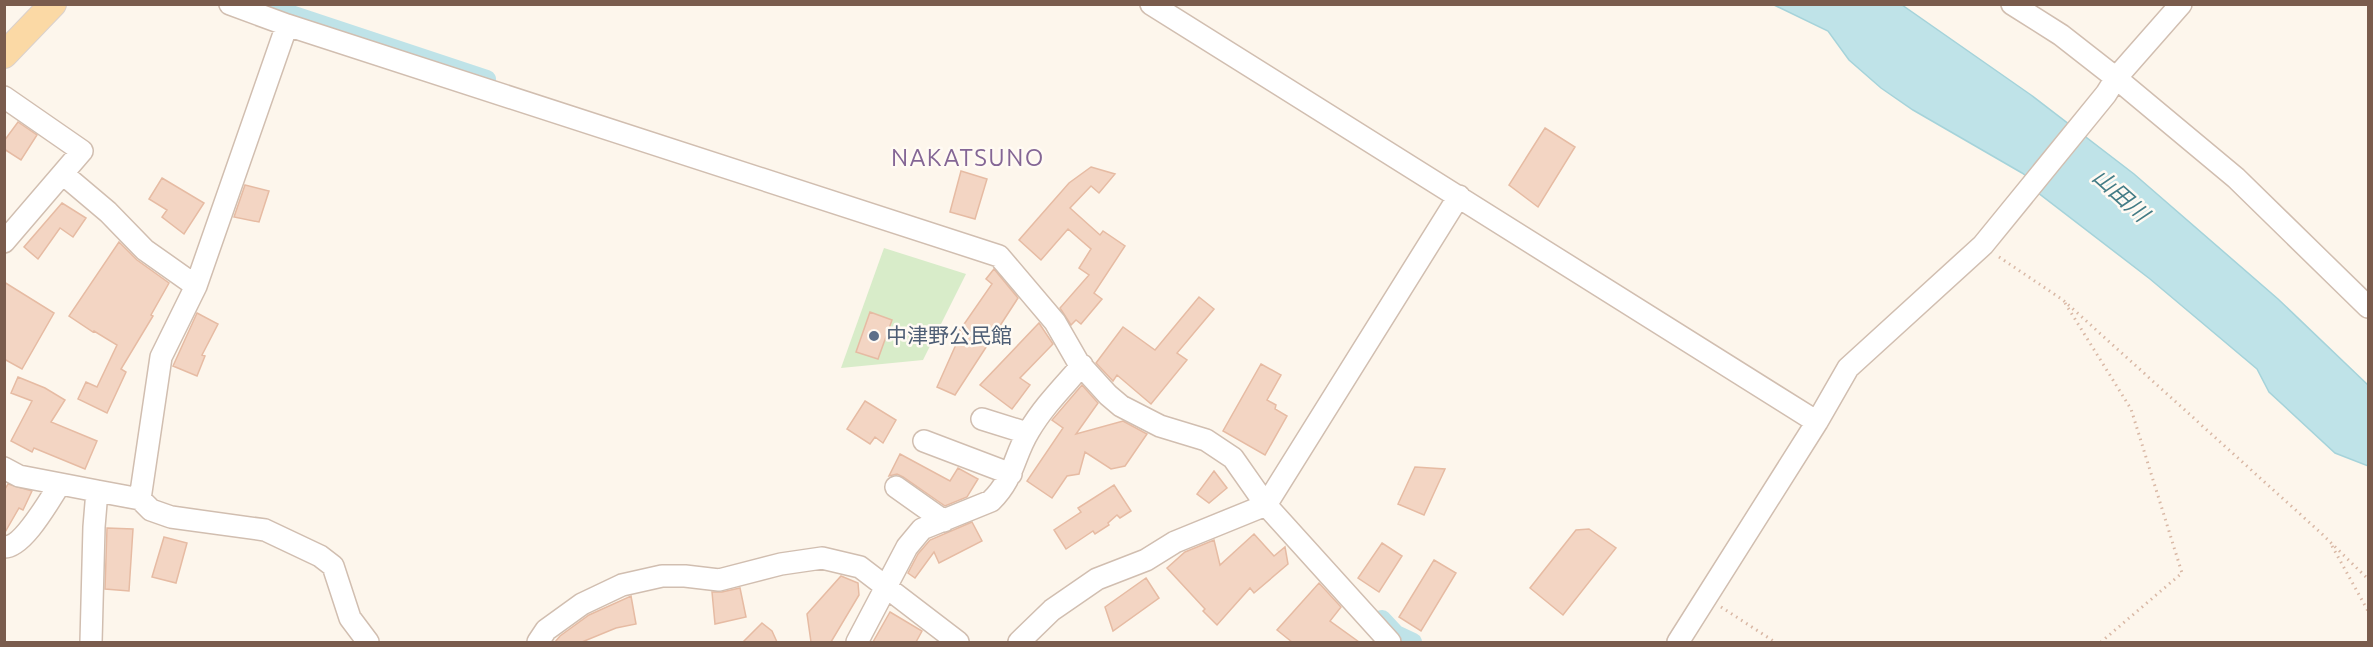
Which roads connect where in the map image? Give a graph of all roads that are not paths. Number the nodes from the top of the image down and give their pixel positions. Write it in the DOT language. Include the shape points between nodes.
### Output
graph roads {
  1 [pos="53,4"];
  2 [pos="230,4"];
  3 [pos="1150,4"];
  4 [pos="2012,4"];
  5 [pos="2181,4"];
  6 [pos="287,25"];
  7 [pos="4,54"];
  8 [pos="2111,86"];
  9 [pos="4,97"];
  10 [pos="63,174"];
  11 [pos="1459,196"];
  12 [pos="4,242"];
  13 [pos="196,286"];
  14 [pos="2368,307"];
  15 [pos="1082,365"];
  16 [pos="982,419"];
  17 [pos="1817,422"];
  18 [pos="1027,433"];
  19 [pos="924,441"];
  20 [pos="4,468"];
  21 [pos="1011,474"];
  22 [pos="60,484"];
  23 [pos="896,487"];
  24 [pos="97,491"];
  25 [pos="140,499"];
  26 [pos="1266,505"];
  27 [pos="944,521"];
  28 [pos="4,547"];
  29 [pos="886,587"];
  30 [pos="91,642"];
  31 [pos="368,642"];
  32 [pos="538,642"];
  33 [pos="857,642"];
  34 [pos="958,642"];
  35 [pos="1019,642"];
  36 [pos="1390,642"];
  37 [pos="1678,642"];
  1 -- 7 [label="main road"];
  2 -- 6 [label="street"];
  3 -- 11 [label="street"];
  4 -- 8 [label="street" via="2061,35"];
  5 -- 8 [label="street"];
  6 -- 13 [label="street"];
  6 -- 15 [label="street" via="999,256 1055,322"];
  8 -- 14 [label="street" via="2236,178"];
  8 -- 17 [label="street" via="1983,246 1848,368"];
  9 -- 10 [label="street" via="82,151"];
  10 -- 12 [label="street"];
  10 -- 13 [label="street" via="145,250"];
  11 -- 17 [label="street"];
  11 -- 26 [label="street"];
  13 -- 25 [label="street" via="161,357"];
  15 -- 18 [label="street"];
  15 -- 26 [label="street" via="1121,406 1160,426 1220,447 1233,458"];
  16 -- 18 [label="street"];
  17 -- 37 [label="street"];
  18 -- 21 [label="street"];
  19 -- 21 [label="street"];
  20 -- 22 [label="street" via="20,476"];
  21 -- 27 [label="street" via="991,501"];
  22 -- 24 [label="street"];
  22 -- 28 [label="street" via="22,539"];
  23 -- 27 [label="street"];
  24 -- 25 [label="street"];
  24 -- 30 [label="street"];
  25 -- 31 [label="street" via="150,510 171,517 265,530 320,556 333,566 350,618"];
  26 -- 35 [label="street" via="1097,579 1052,610"];
  26 -- 36 [label="street"];
  27 -- 29 [label="street" via="922,529 907,547"];
  29 -- 32 [label="street" via="860,567 822,558 719,580 662,576 622,585 582,604 546,630"];
  29 -- 33 [label="street"];
  29 -- 34 [label="street"];
}
